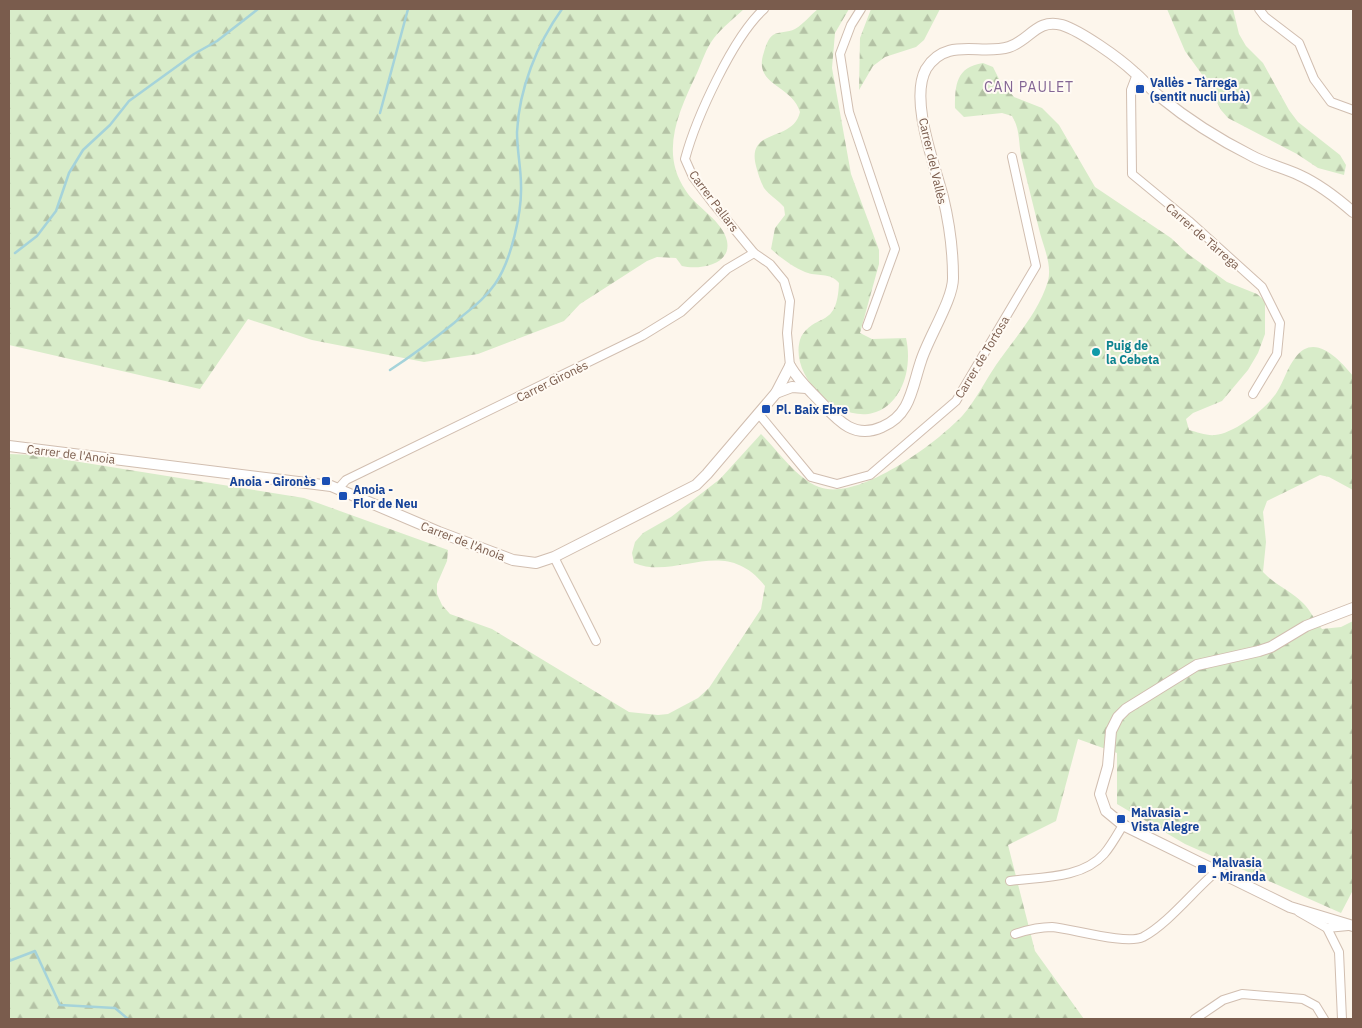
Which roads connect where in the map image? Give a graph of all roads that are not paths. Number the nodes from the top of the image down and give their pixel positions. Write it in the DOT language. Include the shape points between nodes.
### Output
graph roads {
  1 [pos="764,9"];
  2 [pos="861,9"];
  3 [pos="1259,9"];
  4 [pos="1136,74"];
  5 [pos="1353,110"];
  6 [pos="1012,157"];
  7 [pos="1353,212"];
  8 [pos="754,253"];
  9 [pos="867,326"];
  10 [pos="790,366"];
  11 [pos="806,388"];
  12 [pos="776,393"];
  13 [pos="1253,394"];
  14 [pos="758,413"];
  15 [pos="9,446"];
  16 [pos="338,489"];
  17 [pos="554,557"];
  18 [pos="1353,608"];
  19 [pos="596,641"];
  20 [pos="1123,825"];
  21 [pos="1217,871"];
  22 [pos="1010,881"];
  23 [pos="1290,907"];
  24 [pos="1353,926"];
  25 [pos="1327,928"];
  26 [pos="1015,934"];
  27 [pos="1195,1019"];
  28 [pos="1324,1019"];
  29 [pos="1342,1019"];
  1 -- 8 [label="street, Carrer Pallars" via="753,19 731,55 700,115 685,159 693,177"];
  2 -- 9 [label="street" via="840,54 849,112 895,249"];
  3 -- 5 [label="street" via="1299,43 1314,79 1331,102"];
  4 -- 7 [label="street, Carrer del Vallès" via="1157,95 1190,118 1254,157 1302,176"];
  4 -- 11 [label="street, Carrer del Vallès" via="1066,26 1050,24 1036,27 1007,48 955,49 931,62 922,82 923,123 944,203 953,278 924,350 912,396 903,412 887,425 859,430 840,424"];
  4 -- 13 [label="street, Carrer de Tàrrega" via="1131,90 1132,174 1262,287 1280,323 1277,354"];
  6 -- 14 [label="street, Carrer de Tortosa" via="1036,266 956,400 870,475 837,484 812,477"];
  8 -- 10 [label="street, Carrer Pallars" via="770,264 784,281 790,301 787,333"];
  8 -- 16 [label="street, Carrer Gironès" via="727,269 681,312 642,336 346,480"];
  10 -- 11 [label="street, Carrer del Vallès"];
  10 -- 12 [label="street, Carrer de l'Anoia"];
  11 -- 12 [label="street" via="792,387"];
  12 -- 14 [label="street, Carrer de l'Anoia"];
  14 -- 17 [label="street, Carrer de l'Anoia" via="696,485"];
  15 -- 16 [label="street, Carrer de l'Anoia"];
  16 -- 17 [label="street, Carrer de l'Anoia" via="513,560 536,563"];
  17 -- 19 [label="street"];
  18 -- 20 [label="street" via="1306,626 1272,647 1197,665 1118,717 1111,731 1108,766 1100,794 1106,811"];
  20 -- 21 [label="street"];
  20 -- 22 [label="street" via="1103,855 1084,868 1061,875"];
  21 -- 23 [label="street"];
  21 -- 26 [label="street" via="1155,928 1139,938 1053,928 1034,928"];
  23 -- 24 [label="street"];
  23 -- 25 [label="street"];
  24 -- 25 [label="street"];
  25 -- 29 [label="street" via="1339,952"];
  27 -- 28 [label="street" via="1223,1000 1242,994 1303,999 1316,1006"];
}
